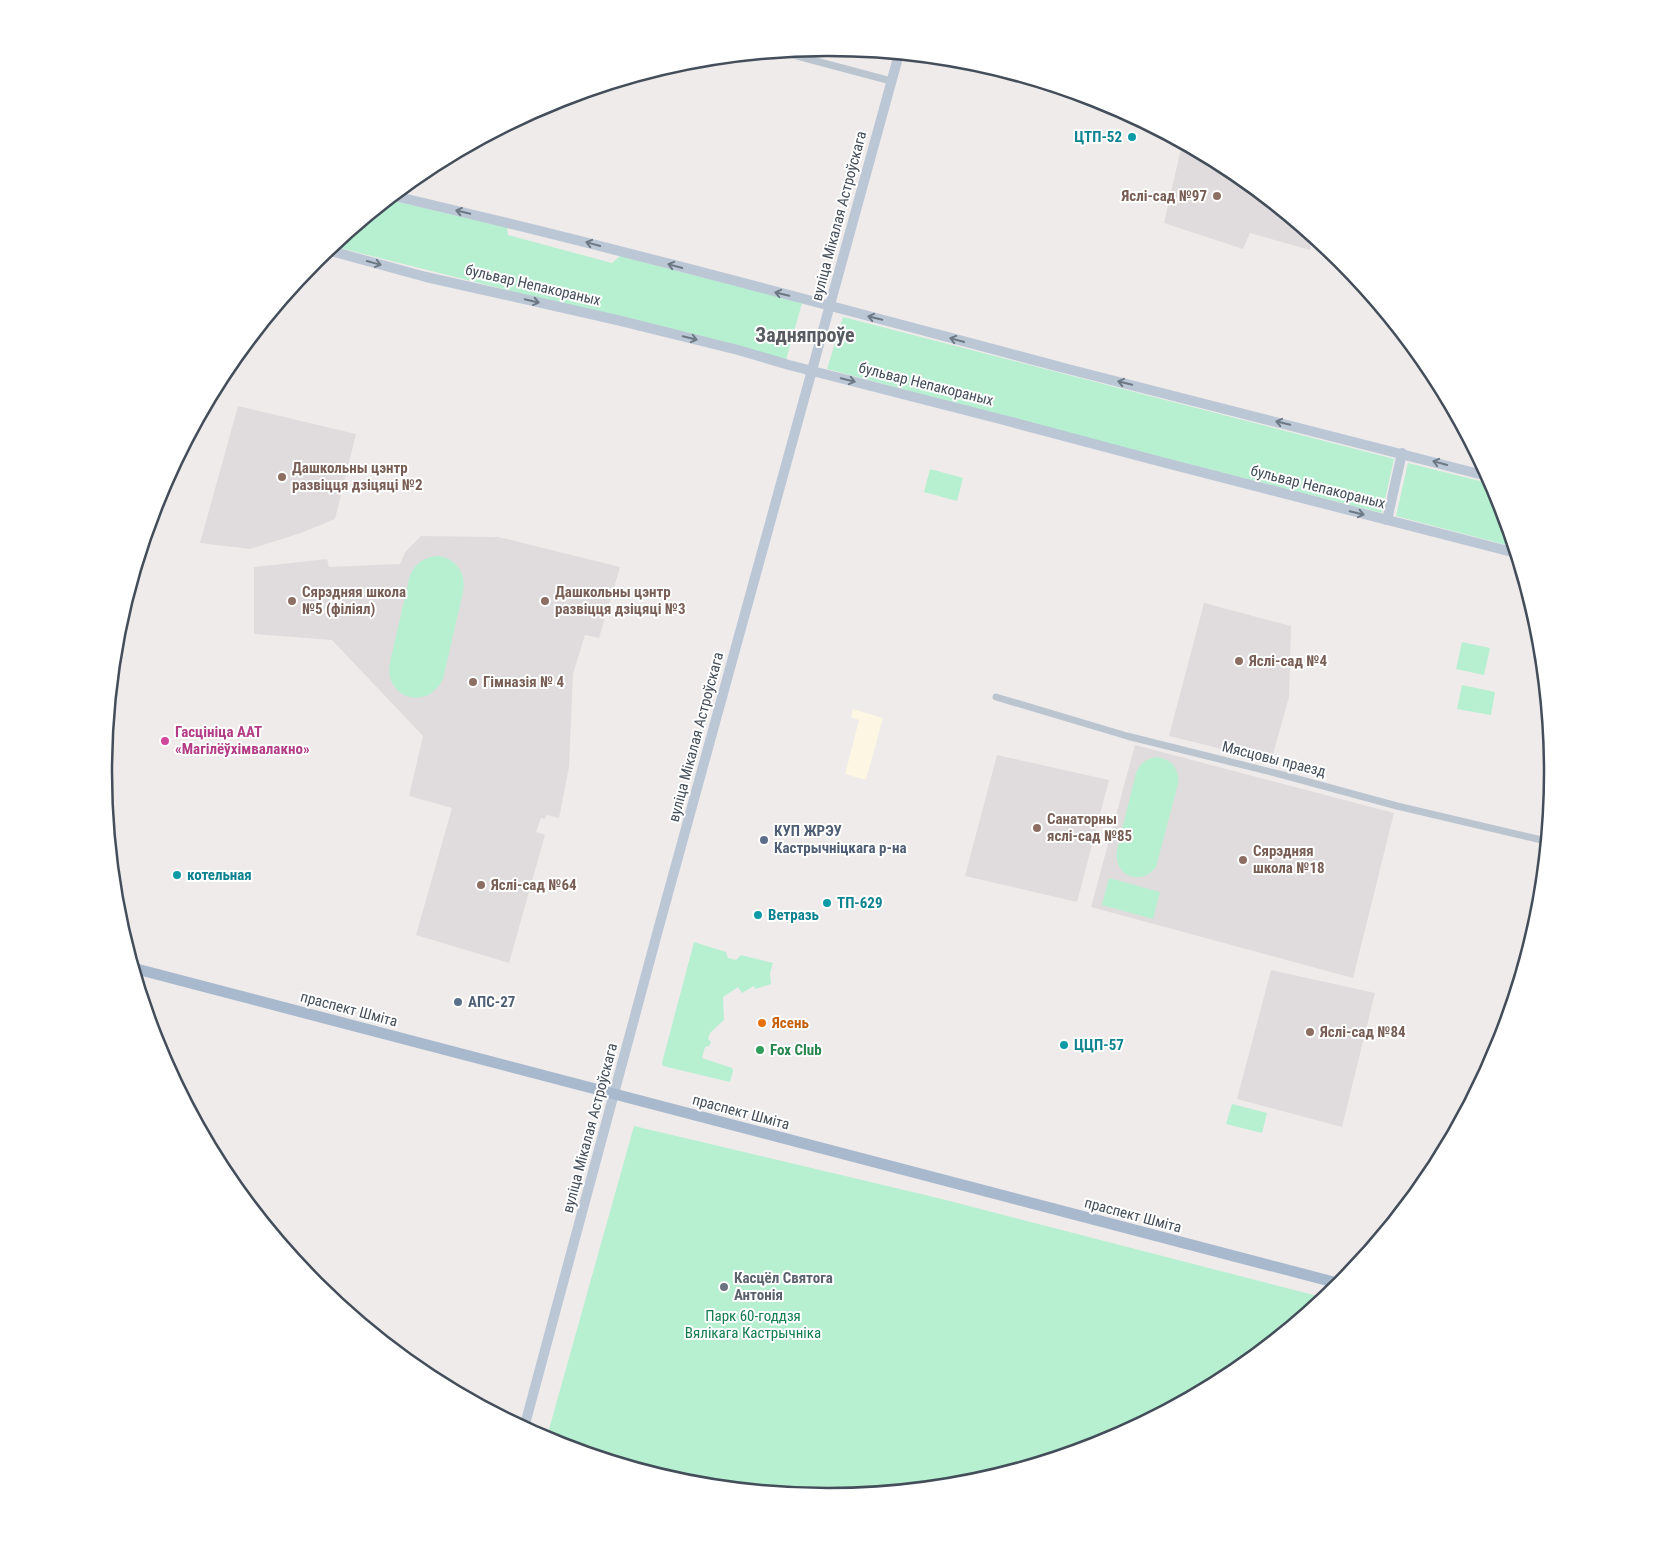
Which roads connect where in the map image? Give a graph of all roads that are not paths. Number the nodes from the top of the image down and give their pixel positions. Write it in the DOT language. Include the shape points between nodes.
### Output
graph roads {
  1 [pos="801,57"];
  2 [pos="897,60"];
  3 [pos="891,81"];
  4 [pos="401,198"];
  5 [pos="336,253"];
  6 [pos="830,306"];
  7 [pos="812,371"];
  8 [pos="1402,453"];
  9 [pos="1478,474"];
  10 [pos="1386,520"];
  11 [pos="1509,552"];
  12 [pos="996,697"];
  13 [pos="1541,840"];
  14 [pos="140,970"];
  15 [pos="614,1094"];
  16 [pos="1331,1281"];
  17 [pos="526,1422"];
  1 -- 3 [label="street"];
  2 -- 3 [label="main road, вуліца Мікалая Астроўскага"];
  3 -- 6 [label="main road, вуліца Мікалая Астроўскага"];
  6 -- 4 [label="main road, one-way" via="557,234"];
  5 -- 7 [label="main road, бульвар Непакораных, one-way"];
  6 -- 7 [label="main road, вуліца Мікалая Астроўскага"];
  8 -- 6 [label="main road, one-way"];
  7 -- 10 [label="main road, бульвар Непакораных, one-way"];
  7 -- 15 [label="main road, вуліца Мікалая Астроўскага"];
  9 -- 8 [label="main road, one-way"];
  8 -- 10 [label="main road"];
  10 -- 11 [label="main road, бульвар Непакораных"];
  12 -- 13 [label="street, Мясцовы праезд" via="1128,736"];
  14 -- 15 [label="main road, праспект Шміта"];
  15 -- 16 [label="main road, праспект Шміта"];
  15 -- 17 [label="main road, вуліца Мікалая Астроўскага"];
}
